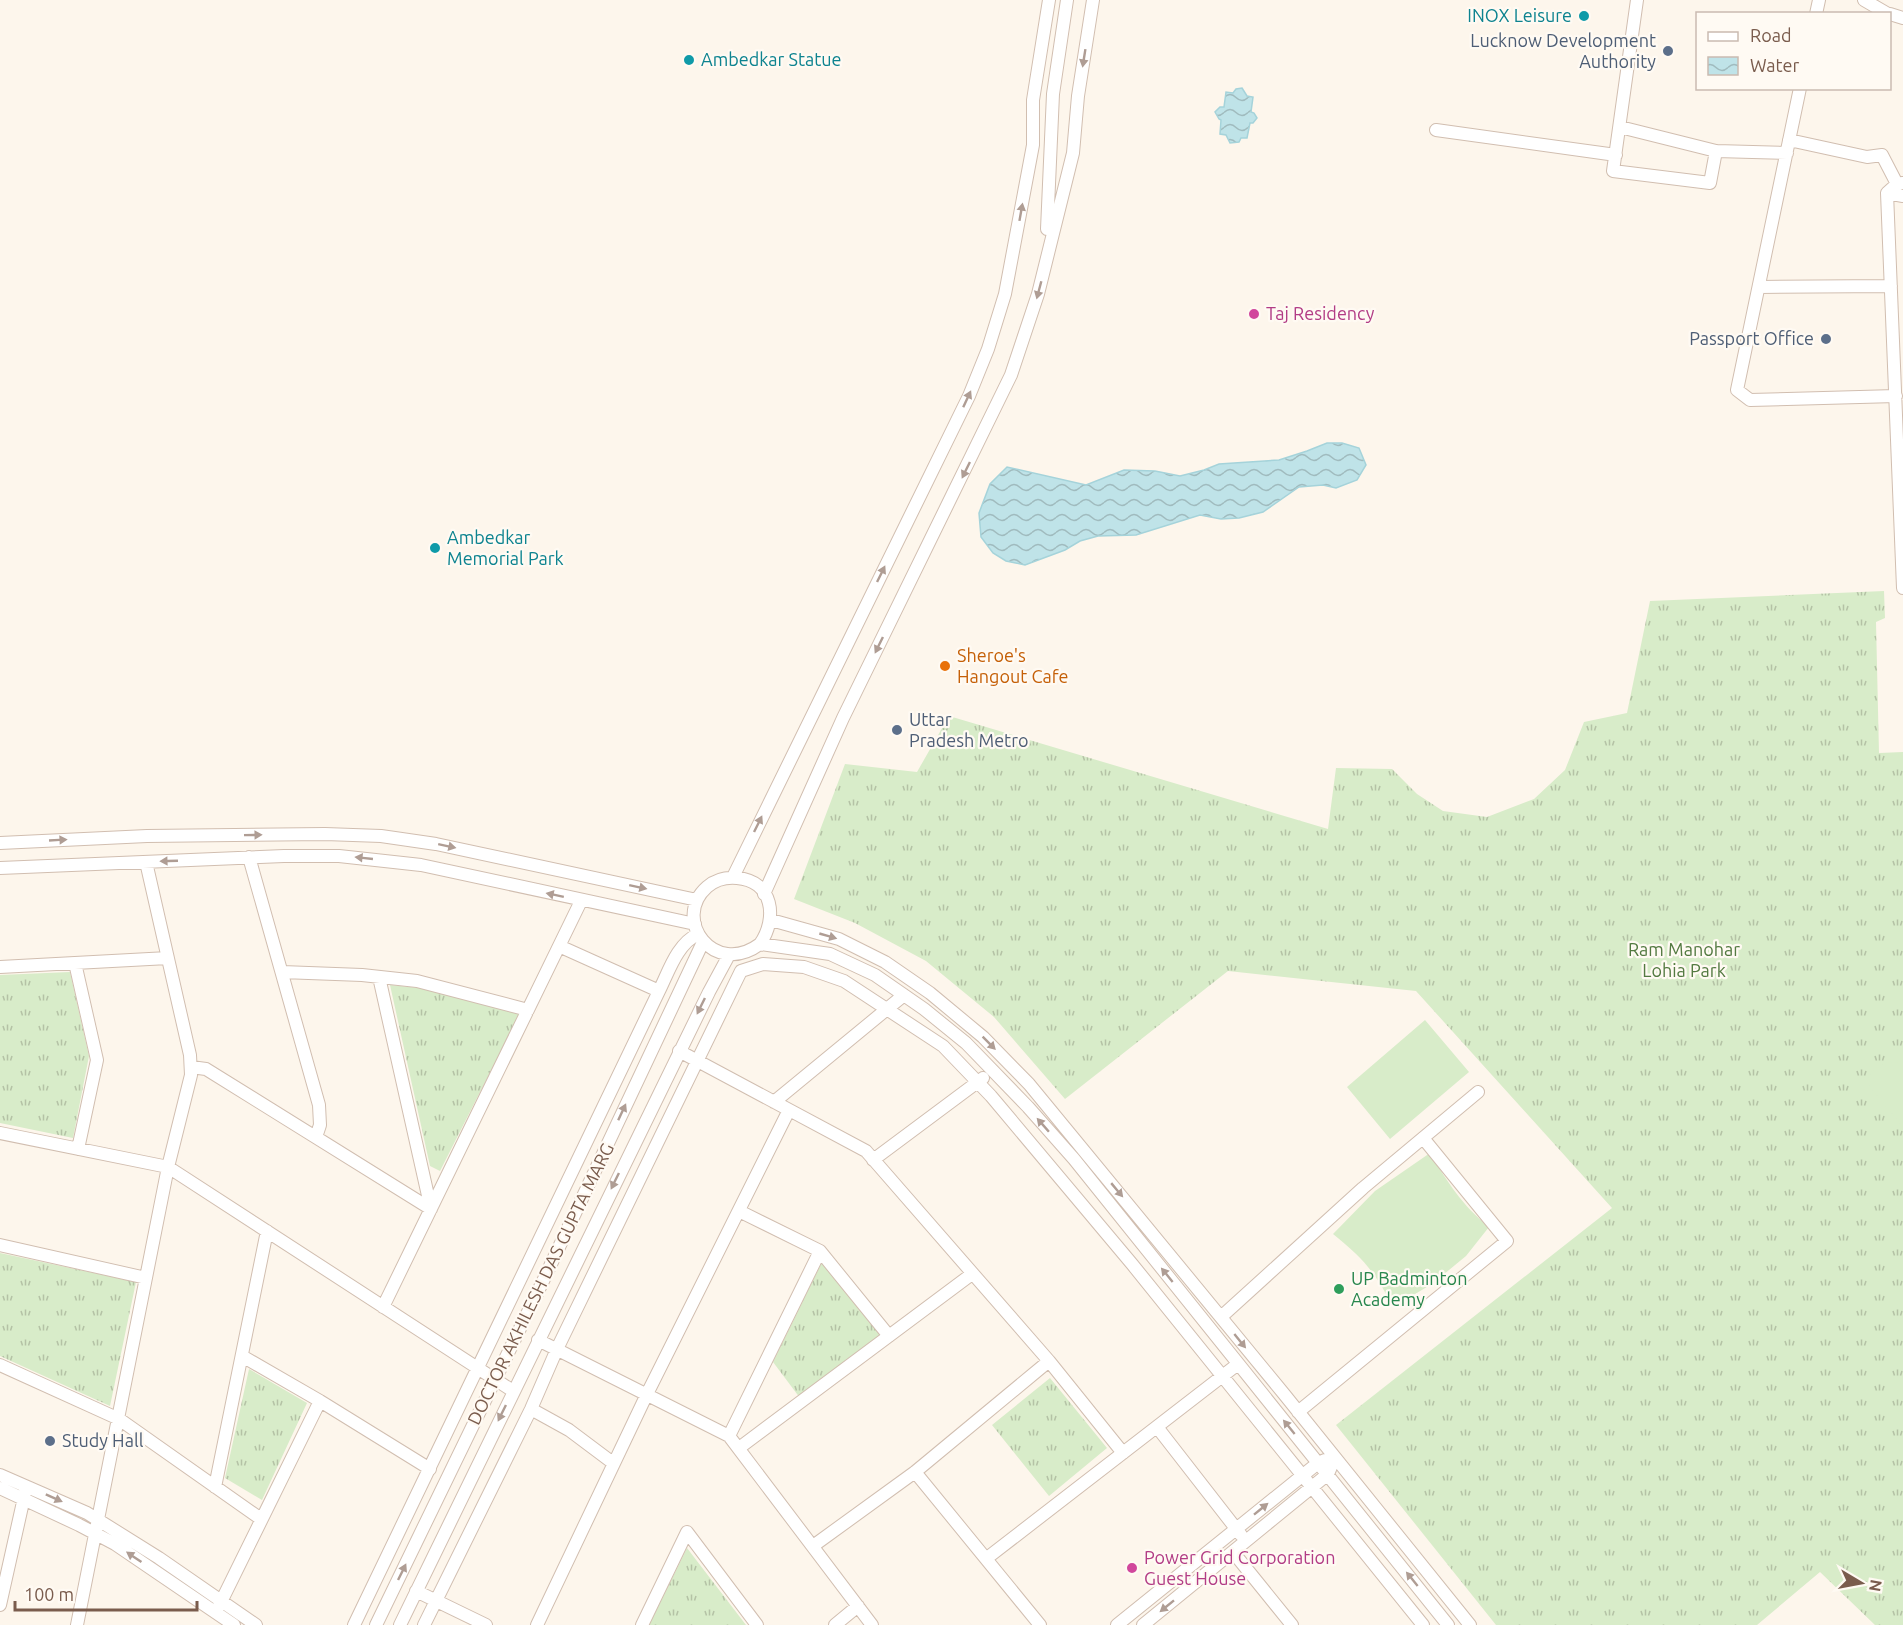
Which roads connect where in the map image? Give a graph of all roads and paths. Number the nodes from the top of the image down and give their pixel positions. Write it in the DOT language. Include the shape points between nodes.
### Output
graph roads {
  1 [pos="1048,0"];
  2 [pos="1067,0"];
  3 [pos="1093,0"];
  4 [pos="1637,0"];
  5 [pos="1864,0"];
  6 [pos="1885,12"];
  7 [pos="1800,90"];
  8 [pos="1053,94"];
  9 [pos="1620,127"];
  10 [pos="1436,130"];
  11 [pos="1033,146"];
  12 [pos="1788,146"];
  13 [pos="1716,151"];
  14 [pos="1616,155"];
  15 [pos="1900,183"];
  16 [pos="1887,193"];
  17 [pos="1903,196"];
  18 [pos="1045,266"];
  19 [pos="1759,286"];
  20 [pos="1891,286"];
  21 [pos="1896,396"];
  22 [pos="1903,588"];
  23 [pos="0,843"];
  24 [pos="249,857"];
  25 [pos="146,862"];
  26 [pos="0,868"];
  27 [pos="733,877"];
  28 [pos="764,894"];
  29 [pos="698,900"];
  30 [pos="581,901"];
  31 [pos="771,920"];
  32 [pos="699,933"];
  33 [pos="760,944"];
  34 [pos="559,946"];
  35 [pos="729,955"];
  36 [pos="168,958"];
  37 [pos="75,963"];
  38 [pos="0,967"];
  39 [pos="282,972"];
  40 [pos="379,977"];
  41 [pos="659,991"];
  42 [pos="904,995"];
  43 [pos="887,1009"];
  44 [pos="528,1010"];
  45 [pos="679,1051"];
  46 [pos="698,1061"];
  47 [pos="191,1067"];
  48 [pos="993,1070"];
  49 [pos="977,1082"];
  50 [pos="1478,1092"];
  51 [pos="774,1102"];
  52 [pos="789,1110"];
  53 [pos="0,1133"];
  54 [pos="316,1137"];
  55 [pos="1423,1138"];
  56 [pos="78,1149"];
  57 [pos="873,1160"];
  58 [pos="168,1167"];
  59 [pos="431,1209"];
  60 [pos="739,1210"];
  61 [pos="267,1231"];
  62 [pos="0,1245"];
  63 [pos="820,1251"];
  64 [pos="972,1274"];
  65 [pos="146,1278"];
  66 [pos="383,1307"];
  67 [pos="1221,1317"];
  68 [pos="889,1336"];
  69 [pos="538,1340"];
  70 [pos="557,1349"];
  71 [pos="242,1356"];
  72 [pos="1049,1361"];
  73 [pos="1239,1364"];
  74 [pos="0,1365"];
  75 [pos="478,1368"];
  76 [pos="1223,1376"];
  77 [pos="495,1379"];
  78 [pos="513,1391"];
  79 [pos="647,1394"];
  80 [pos="320,1401"];
  81 [pos="531,1409"];
  82 [pos="1298,1412"];
  83 [pos="119,1419"];
  84 [pos="1157,1427"];
  85 [pos="729,1436"];
  86 [pos="739,1449"];
  87 [pos="1123,1453"];
  88 [pos="1335,1458"];
  89 [pos="613,1463"];
  90 [pos="1318,1463"];
  91 [pos="430,1469"];
  92 [pos="915,1472"];
  93 [pos="1328,1474"];
  94 [pos="0,1475"];
  95 [pos="1302,1475"];
  96 [pos="27,1486"];
  97 [pos="215,1487"];
  98 [pos="1312,1487"];
  99 [pos="0,1488"];
  100 [pos="24,1499"];
  101 [pos="99,1520"];
  102 [pos="261,1520"];
  103 [pos="1237,1528"];
  104 [pos="96,1534"];
  105 [pos="1246,1541"];
  106 [pos="813,1546"];
  107 [pos="1233,1552"];
  108 [pos="987,1558"];
  109 [pos="3,1580"];
  110 [pos="416,1591"];
  111 [pos="435,1600"];
  112 [pos="0,1605"];
  113 [pos="858,1606"];
  114 [pos="218,1607"];
  115 [pos="77,1625"];
  116 [pos="234,1625"];
  117 [pos="256,1625"];
  118 [pos="354,1625"];
  119 [pos="376,1625"];
  120 [pos="400,1625"];
  121 [pos="424,1625"];
  122 [pos="486,1625"];
  123 [pos="537,1625"];
  124 [pos="642,1625"];
  125 [pos="757,1625"];
  126 [pos="835,1625"];
  127 [pos="872,1625"];
  128 [pos="1040,1625"];
  129 [pos="1117,1625"];
  130 [pos="1143,1625"];
  131 [pos="1292,1625"];
  132 [pos="1423,1625"];
  133 [pos="1448,1625"];
  134 [pos="1470,1625"];
  1 -- 11 [label="street" via="1034,100"];
  2 -- 8 [label="street"];
  3 -- 18 [label="street, one-way" via="1073,153"];
  4 -- 9 [label="street"];
  5 -- 6 [label="street"];
  7 -- 12 [label="street"];
  8 -- 11 [label="street"];
  8 -- 18 [label="street"];
  9 -- 13 [label="street"];
  9 -- 14 [label="street"];
  10 -- 14 [label="street"];
  27 -- 11 [label="street, one-way" via="973,387 1005,294"];
  12 -- 13 [label="street"];
  12 -- 15 [label="street" via="1867,157 1881,155"];
  12 -- 19 [label="street"];
  13 -- 14 [label="street" via="1710,183 1612,171"];
  15 -- 16 [label="street"];
  16 -- 17 [label="street"];
  16 -- 20 [label="street"];
  18 -- 28 [label="street, one-way" via="1011,375 843,718"];
  19 -- 20 [label="street"];
  19 -- 21 [label="street" via="1737,390 1750,400"];
  20 -- 21 [label="street"];
  21 -- 22 [label="street"];
  23 -- 29 [label="street, one-way" via="147,836 381,836 436,844"];
  24 -- 25 [label="street, one-way"];
  30 -- 24 [label="street, one-way" via="421,865 339,856"];
  24 -- 39 [label="street"];
  25 -- 26 [label="street"];
  25 -- 36 [label="street"];
  27 -- 28 [label="street" via="751,882"];
  27 -- 29 [label="street" via="712,883"];
  28 -- 31 [label="street"];
  29 -- 32 [label="street" via="694,912"];
  30 -- 32 [label="street"];
  30 -- 34 [label="street"];
  31 -- 33 [label="street"];
  31 -- 67 [label="street, one-way" via="839,939 885,962 983,1037 1029,1084"];
  32 -- 35 [label="street" via="711,948"];
  32 -- 41 [label="street" via="682,947"];
  77 -- 32 [label="street, DOCTOR AKHILESH DAS GUPTA MARG, one-way"];
  33 -- 35 [label="street" via="741,954"];
  33 -- 42 [label="street" via="830,954 875,975"];
  34 -- 41 [label="street"];
  34 -- 44 [label="street"];
  35 -- 45 [label="street, DOCTOR AKHILESH DAS GUPTA MARG, one-way"];
  36 -- 37 [label="street"];
  36 -- 47 [label="street"];
  37 -- 38 [label="street"];
  37 -- 56 [label="street" via="97,1060"];
  39 -- 40 [label="street"];
  39 -- 54 [label="street" via="319,1105"];
  40 -- 44 [label="street" via="417,981"];
  40 -- 59 [label="street"];
  41 -- 75 [label="street"];
  42 -- 43 [label="street"];
  42 -- 48 [label="street" via="966,1043"];
  43 -- 46 [label="street" via="844,981 804,967 763,964 741,971"];
  43 -- 49 [label="street" via="943,1046"];
  43 -- 51 [label="street"];
  44 -- 59 [label="street"];
  45 -- 46 [label="street"];
  45 -- 69 [label="street, DOCTOR AKHILESH DAS GUPTA MARG, one-way"];
  46 -- 51 [label="street"];
  46 -- 70 [label="street"];
  47 -- 54 [label="street" via="207,1069"];
  47 -- 58 [label="street"];
  48 -- 49 [label="street"];
  73 -- 48 [label="street, one-way" via="1074,1159"];
  49 -- 57 [label="street"];
  49 -- 76 [label="street"];
  50 -- 55 [label="street"];
  51 -- 52 [label="street"];
  52 -- 57 [label="street" via="866,1151"];
  52 -- 60 [label="street"];
  53 -- 56 [label="street"];
  54 -- 59 [label="street"];
  55 -- 67 [label="street"];
  55 -- 82 [label="street" via="1507,1241"];
  56 -- 58 [label="street"];
  57 -- 64 [label="street"];
  58 -- 61 [label="street"];
  58 -- 65 [label="street"];
  59 -- 66 [label="street"];
  60 -- 63 [label="street"];
  60 -- 79 [label="street"];
  61 -- 66 [label="street"];
  61 -- 71 [label="street"];
  62 -- 65 [label="street"];
  63 -- 68 [label="street"];
  63 -- 85 [label="street"];
  64 -- 68 [label="street"];
  64 -- 72 [label="street"];
  65 -- 83 [label="street"];
  66 -- 75 [label="street"];
  67 -- 82 [label="street, one-way"];
  68 -- 86 [label="street"];
  69 -- 70 [label="street"];
  69 -- 78 [label="street, DOCTOR AKHILESH DAS GUPTA MARG"];
  70 -- 79 [label="street"];
  70 -- 81 [label="street"];
  71 -- 80 [label="street"];
  71 -- 97 [label="street"];
  72 -- 87 [label="street"];
  72 -- 92 [label="street"];
  73 -- 76 [label="street"];
  90 -- 73 [label="street, one-way"];
  74 -- 83 [label="street"];
  75 -- 77 [label="street"];
  75 -- 91 [label="street"];
  76 -- 84 [label="street"];
  76 -- 95 [label="street"];
  77 -- 78 [label="street"];
  119 -- 77 [label="street, DOCTOR AKHILESH DAS GUPTA MARG, one-way"];
  78 -- 110 [label="street, DOCTOR AKHILESH DAS GUPTA MARG, one-way"];
  79 -- 85 [label="street"];
  79 -- 89 [label="street"];
  80 -- 91 [label="street"];
  80 -- 102 [label="street"];
  81 -- 89 [label="street" via="569,1430"];
  81 -- 111 [label="street"];
  82 -- 88 [label="street"];
  83 -- 97 [label="street"];
  83 -- 101 [label="street"];
  84 -- 87 [label="street"];
  84 -- 103 [label="street"];
  85 -- 86 [label="street"];
  86 -- 106 [label="street"];
  87 -- 108 [label="street"];
  88 -- 90 [label="street"];
  88 -- 93 [label="street"];
  88 -- 134 [label="street"];
  89 -- 123 [label="street"];
  90 -- 93 [label="street"];
  90 -- 95 [label="street"];
  91 -- 118 [label="street"];
  92 -- 106 [label="street"];
  92 -- 108 [label="street"];
  93 -- 98 [label="street"];
  133 -- 93 [label="street, one-way"];
  94 -- 96 [label="street"];
  95 -- 98 [label="street"];
  103 -- 95 [label="street, one-way"];
  96 -- 100 [label="street"];
  96 -- 101 [label="street, one-way"];
  97 -- 102 [label="street"];
  98 -- 105 [label="street"];
  98 -- 132 [label="street"];
  99 -- 100 [label="street"];
  100 -- 104 [label="street"];
  100 -- 109 [label="street"];
  101 -- 104 [label="street"];
  101 -- 114 [label="street"];
  102 -- 114 [label="street"];
  103 -- 105 [label="street"];
  103 -- 129 [label="street"];
  114 -- 104 [label="street, one-way"];
  104 -- 115 [label="street"];
  105 -- 107 [label="street"];
  106 -- 113 [label="street"];
  107 -- 130 [label="street, one-way"];
  107 -- 131 [label="street"];
  108 -- 128 [label="street"];
  109 -- 112 [label="street"];
  110 -- 111 [label="street"];
  110 -- 120 [label="street, DOCTOR AKHILESH DAS GUPTA MARG"];
  111 -- 121 [label="street"];
  111 -- 122 [label="street"];
  113 -- 126 [label="street"];
  113 -- 127 [label="street"];
  114 -- 116 [label="street"];
  114 -- 117 [label="street"];
  124 -- 125 [label="street" via="687,1532"];
}
